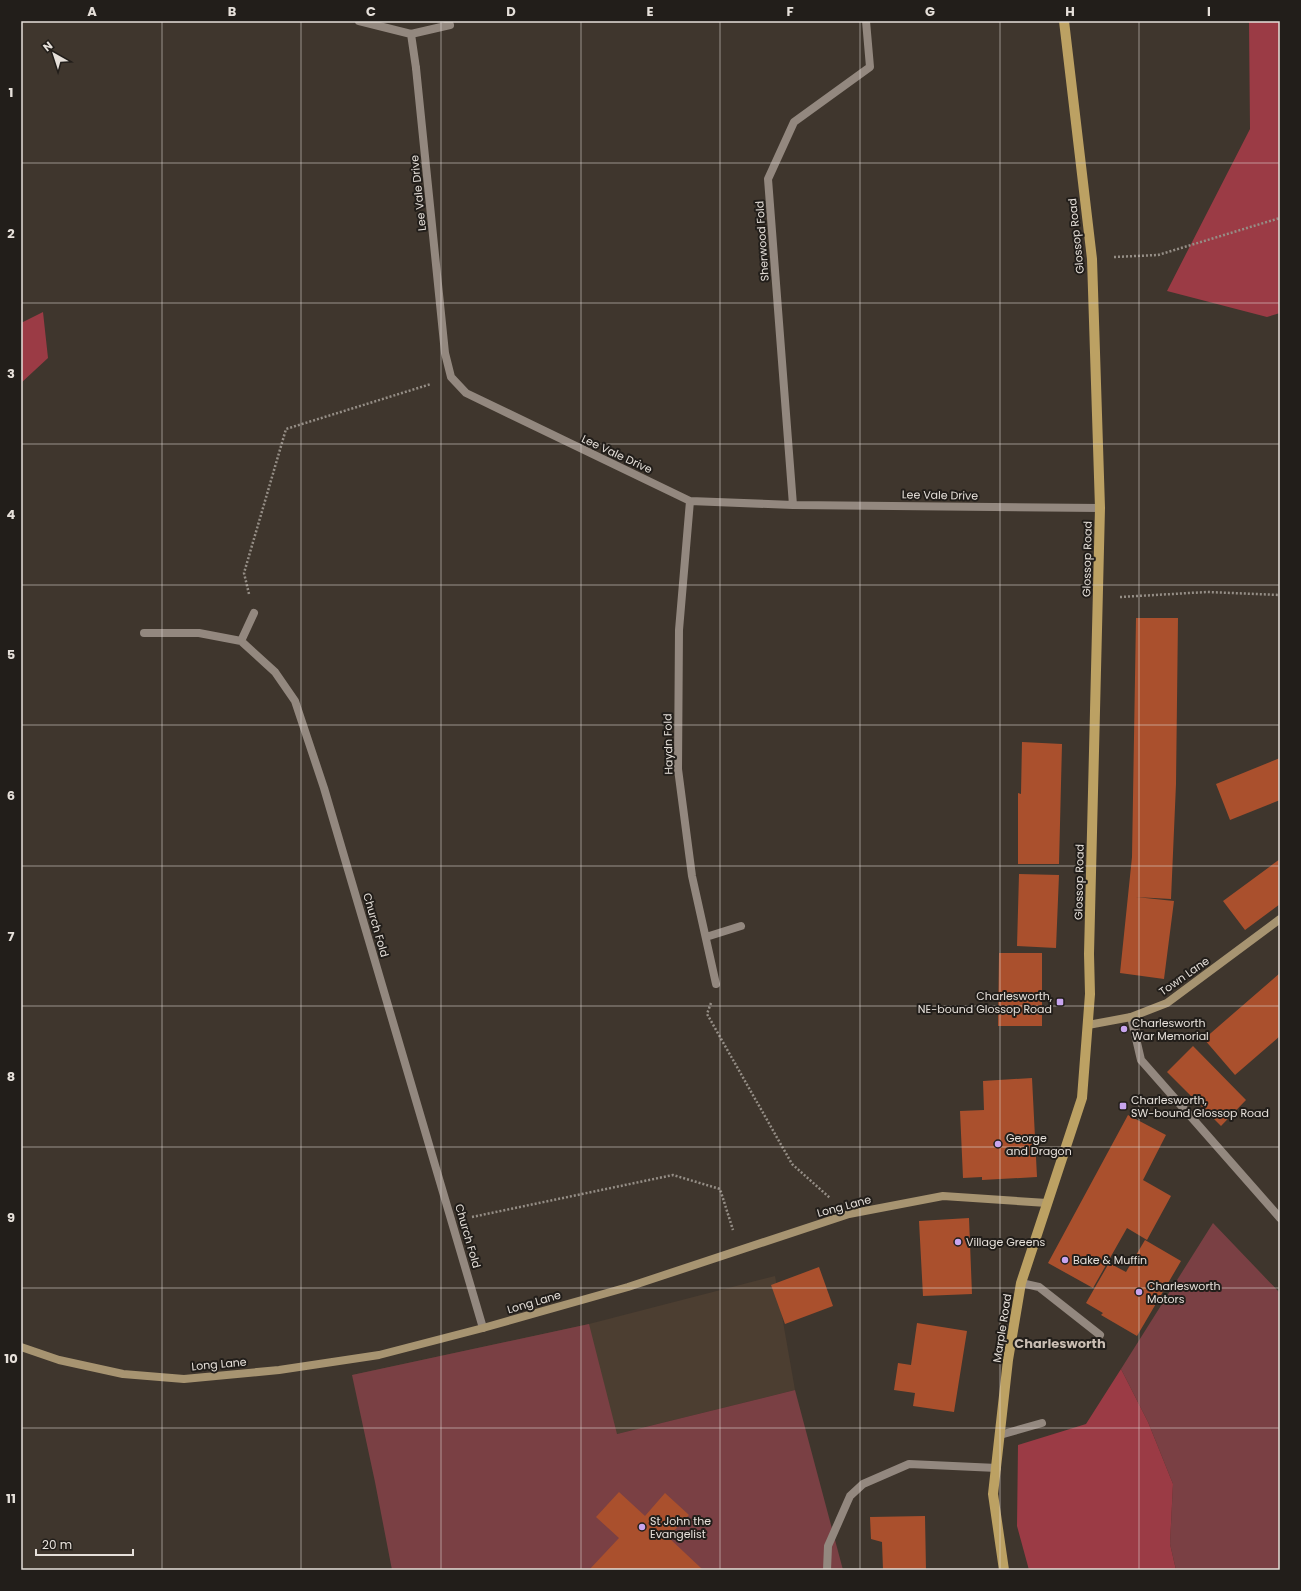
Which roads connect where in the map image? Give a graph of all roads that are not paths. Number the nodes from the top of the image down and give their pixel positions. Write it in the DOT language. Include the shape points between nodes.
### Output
graph roads {
  1 [pos="359,21"];
  2 [pos="866,21"];
  3 [pos="1064,21"];
  4 [pos="450,25"];
  5 [pos="411,34"];
  6 [pos="690,501"];
  7 [pos="793,504"];
  8 [pos="1100,508"];
  9 [pos="254,613"];
  10 [pos="144,633"];
  11 [pos="241,641"];
  12 [pos="1280,919"];
  13 [pos="741,926"];
  14 [pos="706,937"];
  15 [pos="716,984"];
  16 [pos="1131,1018"];
  17 [pos="1088,1025"];
  18 [pos="1082,1098"];
  19 [pos="1047,1203"];
  20 [pos="1280,1218"];
  21 [pos="1021,1283"];
  22 [pos="483,1328"];
  23 [pos="1100,1335"];
  24 [pos="21,1347"];
  25 [pos="1042,1423"];
  26 [pos="1000,1435"];
  27 [pos="997,1468"];
  28 [pos="827,1570"];
  29 [pos="1004,1570"];
  1 -- 5 [label="street"];
  2 -- 7 [label="street, Sherwood Fold" via="870,68 794,122 768,179"];
  3 -- 8 [label="main road, Glossop Road" via="1092,259"];
  4 -- 5 [label="street"];
  5 -- 6 [label="street, Lee Vale Drive" via="445,354 451,377 466,393"];
  6 -- 7 [label="street, Lee Vale Drive"];
  6 -- 14 [label="street, Haydn Fold" via="679,630 678,769 692,876"];
  7 -- 8 [label="street, Lee Vale Drive"];
  8 -- 17 [label="main road, Glossop Road"];
  9 -- 11 [label="street"];
  10 -- 11 [label="street" via="199,633"];
  11 -- 22 [label="street, Church Fold" via="275,672 295,701 324,788"];
  12 -- 16 [label="street, Town Lane" via="1167,1003"];
  13 -- 14 [label="street"];
  14 -- 15 [label="street, Haydn Fold"];
  16 -- 17 [label="street, Town Lane"];
  16 -- 20 [label="street" via="1141,1060"];
  17 -- 18 [label="main road, Glossop Road"];
  18 -- 19 [label="main road, Marple Road"];
  19 -- 21 [label="main road, Marple Road"];
  19 -- 22 [label="street, Long Lane" via="943,1196 849,1214 628,1287"];
  21 -- 23 [label="street" via="1039,1287"];
  21 -- 26 [label="main road, Marple Road" via="1008,1360"];
  22 -- 24 [label="street, Long Lane" via="379,1355 279,1370 184,1379 123,1374 59,1360"];
  25 -- 26 [label="street"];
  26 -- 27 [label="main road, Marple Road"];
  27 -- 28 [label="street" via="909,1464 863,1484 850,1496 828,1546"];
  27 -- 29 [label="main road, Marple Road" via="994,1494"];
}
